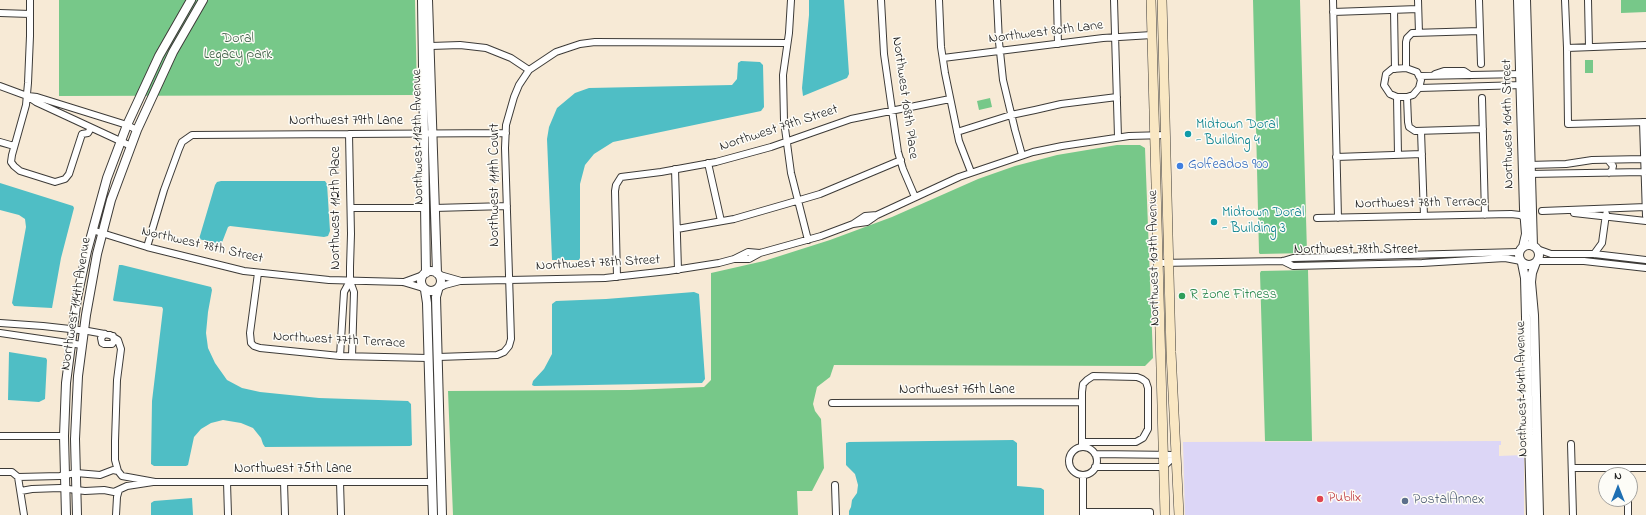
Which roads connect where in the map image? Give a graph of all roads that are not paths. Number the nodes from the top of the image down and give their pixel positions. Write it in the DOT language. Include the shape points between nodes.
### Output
graph roads {
  1 [pos="30,0"];
  2 [pos="191,0"];
  3 [pos="203,0"];
  4 [pos="422,0"];
  5 [pos="428,0"];
  6 [pos="791,0"];
  7 [pos="880,0"];
  8 [pos="939,0"];
  9 [pos="997,0"];
  10 [pos="1057,0"];
  11 [pos="1114,0"];
  12 [pos="1152,0"];
  13 [pos="1162,0"];
  14 [pos="1333,0"];
  15 [pos="1418,0"];
  16 [pos="1479,0"];
  17 [pos="1518,0"];
  18 [pos="1526,0"];
  19 [pos="1565,0"];
  20 [pos="1588,0"];
  21 [pos="1418,9"];
  22 [pos="1394,10"];
  23 [pos="1333,12"];
  24 [pos="0,14"];
  25 [pos="30,14"];
  26 [pos="1480,31"];
  27 [pos="1419,33"];
  28 [pos="1152,36"];
  29 [pos="1115,37"];
  30 [pos="787,43"];
  31 [pos="1058,44"];
  32 [pos="1646,45"];
  33 [pos="431,46"];
  34 [pos="1589,47"];
  35 [pos="1567,48"];
  36 [pos="1000,50"];
  37 [pos="423,54"];
  38 [pos="943,58"];
  39 [pos="1481,64"];
  40 [pos="1406,68"];
  41 [pos="1395,69"];
  42 [pos="529,70"];
  43 [pos="1524,74"];
  44 [pos="1433,75"];
  45 [pos="1470,75"];
  46 [pos="1419,76"];
  47 [pos="1446,76"];
  48 [pos="1524,85"];
  49 [pos="0,86"];
  50 [pos="1446,87"];
  51 [pos="1419,88"];
  52 [pos="27,96"];
  53 [pos="1397,96"];
  54 [pos="1407,96"];
  55 [pos="1116,97"];
  56 [pos="1482,98"];
  57 [pos="950,99"];
  58 [pos="892,112"];
  59 [pos="1011,115"];
  60 [pos="1645,122"];
  61 [pos="127,125"];
  62 [pos="91,128"];
  63 [pos="1482,129"];
  64 [pos="137,130"];
  65 [pos="1421,131"];
  66 [pos="957,132"];
  67 [pos="506,133"];
  68 [pos="349,134"];
  69 [pos="424,134"];
  70 [pos="433,134"];
  71 [pos="1155,135"];
  72 [pos="1166,135"];
  73 [pos="1118,138"];
  74 [pos="0,142"];
  75 [pos="120,142"];
  76 [pos="786,142"];
  77 [pos="14,146"];
  78 [pos="131,146"];
  79 [pos="1422,154"];
  80 [pos="1022,155"];
  81 [pos="1398,155"];
  82 [pos="1336,157"];
  83 [pos="1644,159"];
  84 [pos="901,160"];
  85 [pos="1608,160"];
  86 [pos="708,163"];
  87 [pos="1526,165"];
  88 [pos="675,169"];
  89 [pos="971,172"];
  90 [pos="1644,172"];
  91 [pos="1609,173"];
  92 [pos="1527,174"];
  93 [pos="915,197"];
  94 [pos="797,201"];
  95 [pos="507,206"];
  96 [pos="1646,207"];
  97 [pos="351,208"];
  98 [pos="424,208"];
  99 [pos="434,208"];
  100 [pos="1607,209"];
  101 [pos="1542,211"];
  102 [pos="1560,212"];
  103 [pos="1485,214"];
  104 [pos="1424,216"];
  105 [pos="1646,216"];
  106 [pos="1524,217"];
  107 [pos="1317,218"];
  108 [pos="1338,218"];
  109 [pos="1605,218"];
  110 [pos="721,221"];
  111 [pos="1646,221"];
  112 [pos="677,229"];
  113 [pos="92,230"];
  114 [pos="102,233"];
  115 [pos="808,240"];
  116 [pos="147,247"];
  117 [pos="1535,248"];
  118 [pos="1521,250"];
  119 [pos="1594,254"];
  120 [pos="1422,255"];
  121 [pos="1646,260"];
  122 [pos="1283,261"];
  123 [pos="1521,262"];
  124 [pos="1537,262"];
  125 [pos="1158,263"];
  126 [pos="1169,263"];
  127 [pos="1422,263"];
  128 [pos="1646,268"];
  129 [pos="678,270"];
  130 [pos="258,273"];
  131 [pos="424,274"];
  132 [pos="438,274"];
  133 [pos="617,277"];
  134 [pos="509,280"];
  135 [pos="350,281"];
  136 [pos="461,281"];
  137 [pos="403,282"];
  138 [pos="424,289"];
  139 [pos="438,289"];
  140 [pos="0,323"];
  141 [pos="72,329"];
  142 [pos="84,331"];
  143 [pos="0,332"];
  144 [pos="105,334"];
  145 [pos="113,336"];
  146 [pos="70,344"];
  147 [pos="82,345"];
  148 [pos="340,356"];
  149 [pos="352,356"];
  150 [pos="438,357"];
  151 [pos="428,358"];
  152 [pos="1082,402"];
  153 [pos="832,403"];
  154 [pos="0,436"];
  155 [pos="64,436"];
  156 [pos="1571,444"];
  157 [pos="1082,445"];
  158 [pos="1095,454"];
  159 [pos="1115,455"];
  160 [pos="1163,455"];
  161 [pos="1176,455"];
  162 [pos="1095,467"];
  163 [pos="1115,467"];
  164 [pos="1163,467"];
  165 [pos="1572,468"];
  166 [pos="1598,468"];
  167 [pos="0,472"];
  168 [pos="76,473"];
  169 [pos="120,474"];
  170 [pos="441,474"];
  171 [pos="65,475"];
  172 [pos="1083,475"];
  173 [pos="18,477"];
  174 [pos="155,482"];
  175 [pos="227,482"];
  176 [pos="284,482"];
  177 [pos="340,482"];
  178 [pos="432,482"];
  179 [pos="835,485"];
  180 [pos="65,489"];
  181 [pos="120,489"];
  182 [pos="76,490"];
  183 [pos="21,491"];
  184 [pos="1083,514"];
  185 [pos="1150,514"];
  186 [pos="24,515"];
  187 [pos="66,515"];
  188 [pos="77,515"];
  189 [pos="116,515"];
  190 [pos="228,515"];
  191 [pos="285,515"];
  192 [pos="341,515"];
  193 [pos="432,515"];
  194 [pos="442,515"];
  195 [pos="836,515"];
  196 [pos="1165,515"];
  197 [pos="1178,515"];
  198 [pos="1531,515"];
  199 [pos="1539,515"];
  200 [pos="1573,515"];
  1 -- 25 [label="street"];
  2 -- 61 [label="street, Northwest 114th Avenue" via="159,56"];
  3 -- 64 [label="street, Northwest 114th Avenue" via="165,69"];
  4 -- 37 [label="street, Northwest 112th Avenue"];
  5 -- 33 [label="street, Northwest 112th Avenue"];
  6 -- 30 [label="street"];
  7 -- 58 [label="street, Northwest 108th Place"];
  8 -- 38 [label="street"];
  9 -- 36 [label="street"];
  10 -- 31 [label="street"];
  11 -- 29 [label="street"];
  12 -- 28 [label="main road, Northwest 107th Avenue"];
  13 -- 72 [label="main road, Northwest 107th Avenue"];
  14 -- 23 [label="street"];
  15 -- 21 [label="street"];
  16 -- 26 [label="street"];
  17 -- 43 [label="street, Northwest 104th Street"];
  18 -- 43 [label="street, Northwest 104th Street"];
  19 -- 35 [label="street"];
  20 -- 34 [label="street"];
  21 -- 22 [label="street"];
  21 -- 27 [label="street"];
  22 -- 23 [label="street"];
  22 -- 41 [label="street"];
  23 -- 82 [label="street"];
  24 -- 25 [label="street"];
  25 -- 52 [label="street"];
  26 -- 27 [label="street"];
  26 -- 39 [label="street"];
  27 -- 40 [label="street" via="1412,33 1407,38"];
  28 -- 29 [label="street, Northwest 80th Lane"];
  28 -- 71 [label="main road, Northwest 107th Avenue"];
  29 -- 31 [label="street, Northwest 80th Lane"];
  29 -- 55 [label="street"];
  30 -- 42 [label="street, Northwest 111th Court" via="595,42 556,52"];
  30 -- 76 [label="street" via="783,75"];
  31 -- 36 [label="street, Northwest 80th Lane"];
  32 -- 34 [label="street"];
  33 -- 37 [label="street" via="426,48"];
  33 -- 42 [label="street" via="460,45 486,48 511,58"];
  33 -- 70 [label="street, Northwest 112th Avenue"];
  34 -- 35 [label="street"];
  35 -- 60 [label="street" via="1568,124"];
  36 -- 38 [label="street, Northwest 80th Lane"];
  36 -- 59 [label="street" via="1003,80"];
  37 -- 69 [label="street, Northwest 112th Avenue"];
  38 -- 57 [label="street"];
  40 -- 41 [label="street"];
  40 -- 46 [label="street" via="1414,70"];
  41 -- 53 [label="street" via="1386,74 1384,85 1390,94"];
  42 -- 67 [label="street, Northwest 111th Court" via="519,85 509,110"];
  43 -- 45 [label="street"];
  43 -- 48 [label="street, Northwest 104th Street"];
  44 -- 45 [label="street" via="1444,71 1464,71"];
  44 -- 46 [label="street"];
  44 -- 47 [label="street"];
  45 -- 47 [label="street"];
  46 -- 51 [label="street"];
  47 -- 50 [label="street"];
  48 -- 50 [label="street"];
  48 -- 87 [label="street, Northwest 104th Street"];
  49 -- 52 [label="street"];
  50 -- 51 [label="street"];
  51 -- 54 [label="street" via="1413,95"];
  52 -- 61 [label="street"];
  52 -- 62 [label="street"];
  52 -- 77 [label="street"];
  53 -- 54 [label="street"];
  53 -- 81 [label="street"];
  54 -- 65 [label="street" via="1409,127"];
  55 -- 59 [label="street" via="1061,104"];
  55 -- 73 [label="street"];
  56 -- 63 [label="street"];
  57 -- 58 [label="street, Northwest 79th Street"];
  57 -- 66 [label="street"];
  58 -- 76 [label="street, Northwest 79th Street" via="835,124"];
  58 -- 84 [label="street, Northwest 108th Place"];
  59 -- 66 [label="street"];
  59 -- 80 [label="street"];
  60 -- 83 [label="street"];
  61 -- 64 [label="street"];
  61 -- 75 [label="street, Northwest 114th Avenue"];
  62 -- 75 [label="street"];
  62 -- 77 [label="street" via="88,133 82,134 69,174 65,179 55,182 20,171 14,166 11,162"];
  63 -- 65 [label="street"];
  63 -- 103 [label="street"];
  64 -- 78 [label="street, Northwest 114th Avenue"];
  65 -- 79 [label="street"];
  66 -- 89 [label="street"];
  67 -- 70 [label="street, Northwest 79th Lane"];
  67 -- 95 [label="street, Northwest 111th Court"];
  68 -- 69 [label="street, Northwest 79th Lane"];
  68 -- 97 [label="street, Northwest 112th Place"];
  68 -- 116 [label="street, Northwest 79th Lane" via="192,135 186,138 182,142 164,190"];
  69 -- 70 [label="street, Northwest 79th Lane"];
  69 -- 98 [label="street, Northwest 112th Avenue"];
  70 -- 99 [label="street, Northwest 112th Avenue"];
  71 -- 72 [label="street, Northwest 78th Street"];
  71 -- 73 [label="street, Northwest 78th Street"];
  71 -- 125 [label="main road, Northwest 107th Avenue"];
  72 -- 126 [label="main road, Northwest 107th Avenue"];
  73 -- 80 [label="street, Northwest 78th Street"];
  74 -- 77 [label="street"];
  75 -- 78 [label="street"];
  75 -- 113 [label="street, Northwest 114th Avenue"];
  76 -- 86 [label="street, Northwest 79th Street"];
  76 -- 94 [label="street"];
  78 -- 114 [label="street, Northwest 114th Avenue"];
  79 -- 81 [label="street"];
  79 -- 104 [label="street"];
  80 -- 89 [label="street, Northwest 78th Street"];
  81 -- 82 [label="street"];
  82 -- 108 [label="street"];
  83 -- 85 [label="street"];
  83 -- 90 [label="street"];
  84 -- 93 [label="street, Northwest 108th Place"];
  84 -- 94 [label="street"];
  85 -- 87 [label="street"];
  85 -- 91 [label="street" via="1613,166"];
  86 -- 88 [label="street, Northwest 79th Street"];
  86 -- 110 [label="street"];
  87 -- 92 [label="street, Northwest 104th Street"];
  88 -- 112 [label="street"];
  88 -- 133 [label="street, Northwest 79th Street" via="621,177 617,181"];
  89 -- 93 [label="street, Northwest 78th Street"];
  90 -- 91 [label="street"];
  90 -- 96 [label="street"];
  91 -- 92 [label="street"];
  92 -- 106 [label="street, Northwest 104th Street"];
  92 -- 117 [label="street, Northwest 104th Street"];
  93 -- 115 [label="street, Northwest 78th Street"];
  94 -- 110 [label="street"];
  94 -- 115 [label="street"];
  95 -- 99 [label="street"];
  95 -- 134 [label="street, Northwest 111th Court"];
  96 -- 100 [label="street"];
  96 -- 105 [label="street"];
  97 -- 98 [label="street"];
  97 -- 135 [label="street, Northwest 112th Place"];
  98 -- 131 [label="street, Northwest 112th Avenue"];
  99 -- 132 [label="street, Northwest 112th Avenue"];
  100 -- 102 [label="street"];
  100 -- 109 [label="street"];
  101 -- 102 [label="street"];
  102 -- 109 [label="street"];
  103 -- 104 [label="street, Northwest 78th Terrace"];
  103 -- 106 [label="street, Northwest 78th Terrace" via="1516,214"];
  104 -- 108 [label="street, Northwest 78th Terrace"];
  106 -- 118 [label="street, Northwest 104th Street" via="1526,234"];
  107 -- 108 [label="street, Northwest 78th Terrace"];
  109 -- 111 [label="street"];
  109 -- 119 [label="street" via="1602,243"];
  110 -- 112 [label="street"];
  112 -- 129 [label="street"];
  113 -- 114 [label="street, Northwest 78th Street"];
  113 -- 141 [label="street, Northwest 114th Avenue"];
  114 -- 116 [label="street, Northwest 78th Street"];
  114 -- 142 [label="street, Northwest 114th Avenue"];
  115 -- 129 [label="street, Northwest 78th Street" via="760,253 749,259 734,259"];
  116 -- 130 [label="street, Northwest 78th Street"];
  117 -- 118 [label="street" via="1528,245"];
  117 -- 119 [label="street" via="1551,254"];
  117 -- 124 [label="street" via="1539,255"];
  118 -- 120 [label="street, Northwest 78th Street"];
  118 -- 123 [label="street"];
  119 -- 121 [label="street"];
  120 -- 122 [label="street, Northwest 78th Street" via="1293,258"];
  120 -- 127 [label="street"];
  122 -- 126 [label="street"];
  122 -- 127 [label="street, Northwest 78th Street" via="1293,266"];
  123 -- 124 [label="street" via="1530,265"];
  123 -- 127 [label="street, Northwest 78th Street" via="1505,258"];
  123 -- 198 [label="street, Northwest 104th Avenue" via="1525,278"];
  124 -- 128 [label="street" via="1584,261"];
  124 -- 199 [label="street, Northwest 104th Avenue" via="1531,282"];
  125 -- 126 [label="street"];
  125 -- 160 [label="main road, Northwest 107th Avenue"];
  126 -- 161 [label="main road, Northwest 107th Avenue"];
  129 -- 133 [label="street, Northwest 78th Street"];
  130 -- 135 [label="street, Northwest 78th Street"];
  130 -- 148 [label="street, Northwest 77th Terrace" via="251,343 260,348"];
  131 -- 132 [label="street" via="431,271"];
  131 -- 137 [label="street, Northwest 78th Street"];
  131 -- 138 [label="street" via="421,281"];
  132 -- 136 [label="street, Northwest 78th Street"];
  132 -- 139 [label="street" via="442,282"];
  133 -- 134 [label="street, Northwest 78th Street"];
  134 -- 136 [label="street, Northwest 78th Street"];
  134 -- 150 [label="street, Northwest 111th Court" via="511,339 504,352 497,355"];
  135 -- 137 [label="street, Northwest 78th Street"];
  135 -- 148 [label="street, Northwest 112th Place" via="344,292"];
  135 -- 149 [label="street, Northwest 112th Place" via="354,292"];
  136 -- 139 [label="street, Northwest 78th Street"];
  137 -- 138 [label="street, Northwest 78th Street"];
  138 -- 139 [label="street" via="432,292"];
  138 -- 151 [label="street" via="427,303"];
  139 -- 150 [label="street"];
  140 -- 141 [label="street"];
  141 -- 142 [label="street"];
  141 -- 146 [label="street, Northwest 114th Avenue"];
  142 -- 144 [label="street"];
  142 -- 147 [label="street, Northwest 114th Avenue"];
  143 -- 146 [label="street"];
  144 -- 145 [label="street"];
  144 -- 145 [label="street" via="101,338 104,344 112,344"];
  145 -- 169 [label="street" via="120,344 115,460"];
  146 -- 147 [label="street"];
  146 -- 155 [label="street, Northwest 114th Avenue"];
  147 -- 168 [label="street, Northwest 114th Avenue" via="76,405"];
  148 -- 149 [label="street, Northwest 77th Terrace"];
  149 -- 151 [label="street, Northwest 77th Terrace"];
  150 -- 170 [label="street"];
  151 -- 178 [label="street"];
  152 -- 153 [label="street, Northwest 76th Lane"];
  152 -- 157 [label="street"];
  152 -- 157 [label="street" via="1083,384 1093,376 1137,377 1146,382 1148,388 1148,429 1143,438 1136,442"];
  154 -- 155 [label="street"];
  155 -- 171 [label="street, Northwest 114th Avenue"];
  156 -- 165 [label="street"];
  157 -- 158 [label="street"];
  157 -- 172 [label="street" via="1072,453 1069,460 1073,472"];
  158 -- 159 [label="street"];
  158 -- 162 [label="street"];
  159 -- 160 [label="street"];
  159 -- 163 [label="street"];
  160 -- 161 [label="street"];
  160 -- 164 [label="main road, Northwest 107th Avenue"];
  161 -- 164 [label="street"];
  161 -- 197 [label="main road, Northwest 107th Avenue"];
  162 -- 163 [label="street"];
  162 -- 172 [label="street" via="1090,473"];
  163 -- 164 [label="street"];
  164 -- 196 [label="main road, Northwest 107th Avenue"];
  165 -- 166 [label="street"];
  165 -- 200 [label="street"];
  167 -- 173 [label="street, Northwest 75th Lane" via="12,472"];
  168 -- 169 [label="street, Northwest 75th Lane" via="100,474 111,471"];
  168 -- 171 [label="street, Northwest 75th Lane"];
  168 -- 182 [label="street, Northwest 114th Avenue"];
  169 -- 174 [label="street, Northwest 75th Lane"];
  169 -- 181 [label="street" via="124,481"];
  170 -- 178 [label="street"];
  170 -- 194 [label="street"];
  171 -- 173 [label="street, Northwest 75th Lane"];
  171 -- 180 [label="street, Northwest 114th Avenue"];
  172 -- 184 [label="street"];
  173 -- 183 [label="street"];
  174 -- 175 [label="street, Northwest 75th Lane"];
  174 -- 181 [label="street, Northwest 75th Lane"];
  175 -- 176 [label="street, Northwest 75th Lane"];
  175 -- 190 [label="street"];
  176 -- 177 [label="street, Northwest 75th Lane"];
  176 -- 191 [label="street"];
  177 -- 178 [label="street, Northwest 75th Lane"];
  177 -- 192 [label="street"];
  178 -- 193 [label="street"];
  179 -- 195 [label="street"];
  180 -- 182 [label="street, Northwest 75th Lane"];
  180 -- 183 [label="street, Northwest 75th Lane"];
  180 -- 187 [label="street, Northwest 114th Avenue"];
  181 -- 182 [label="street, Northwest 75th Lane" via="114,492"];
  181 -- 189 [label="street"];
  182 -- 188 [label="street, Northwest 114th Avenue"];
  183 -- 186 [label="street"];
  184 -- 185 [label="street"];
}
